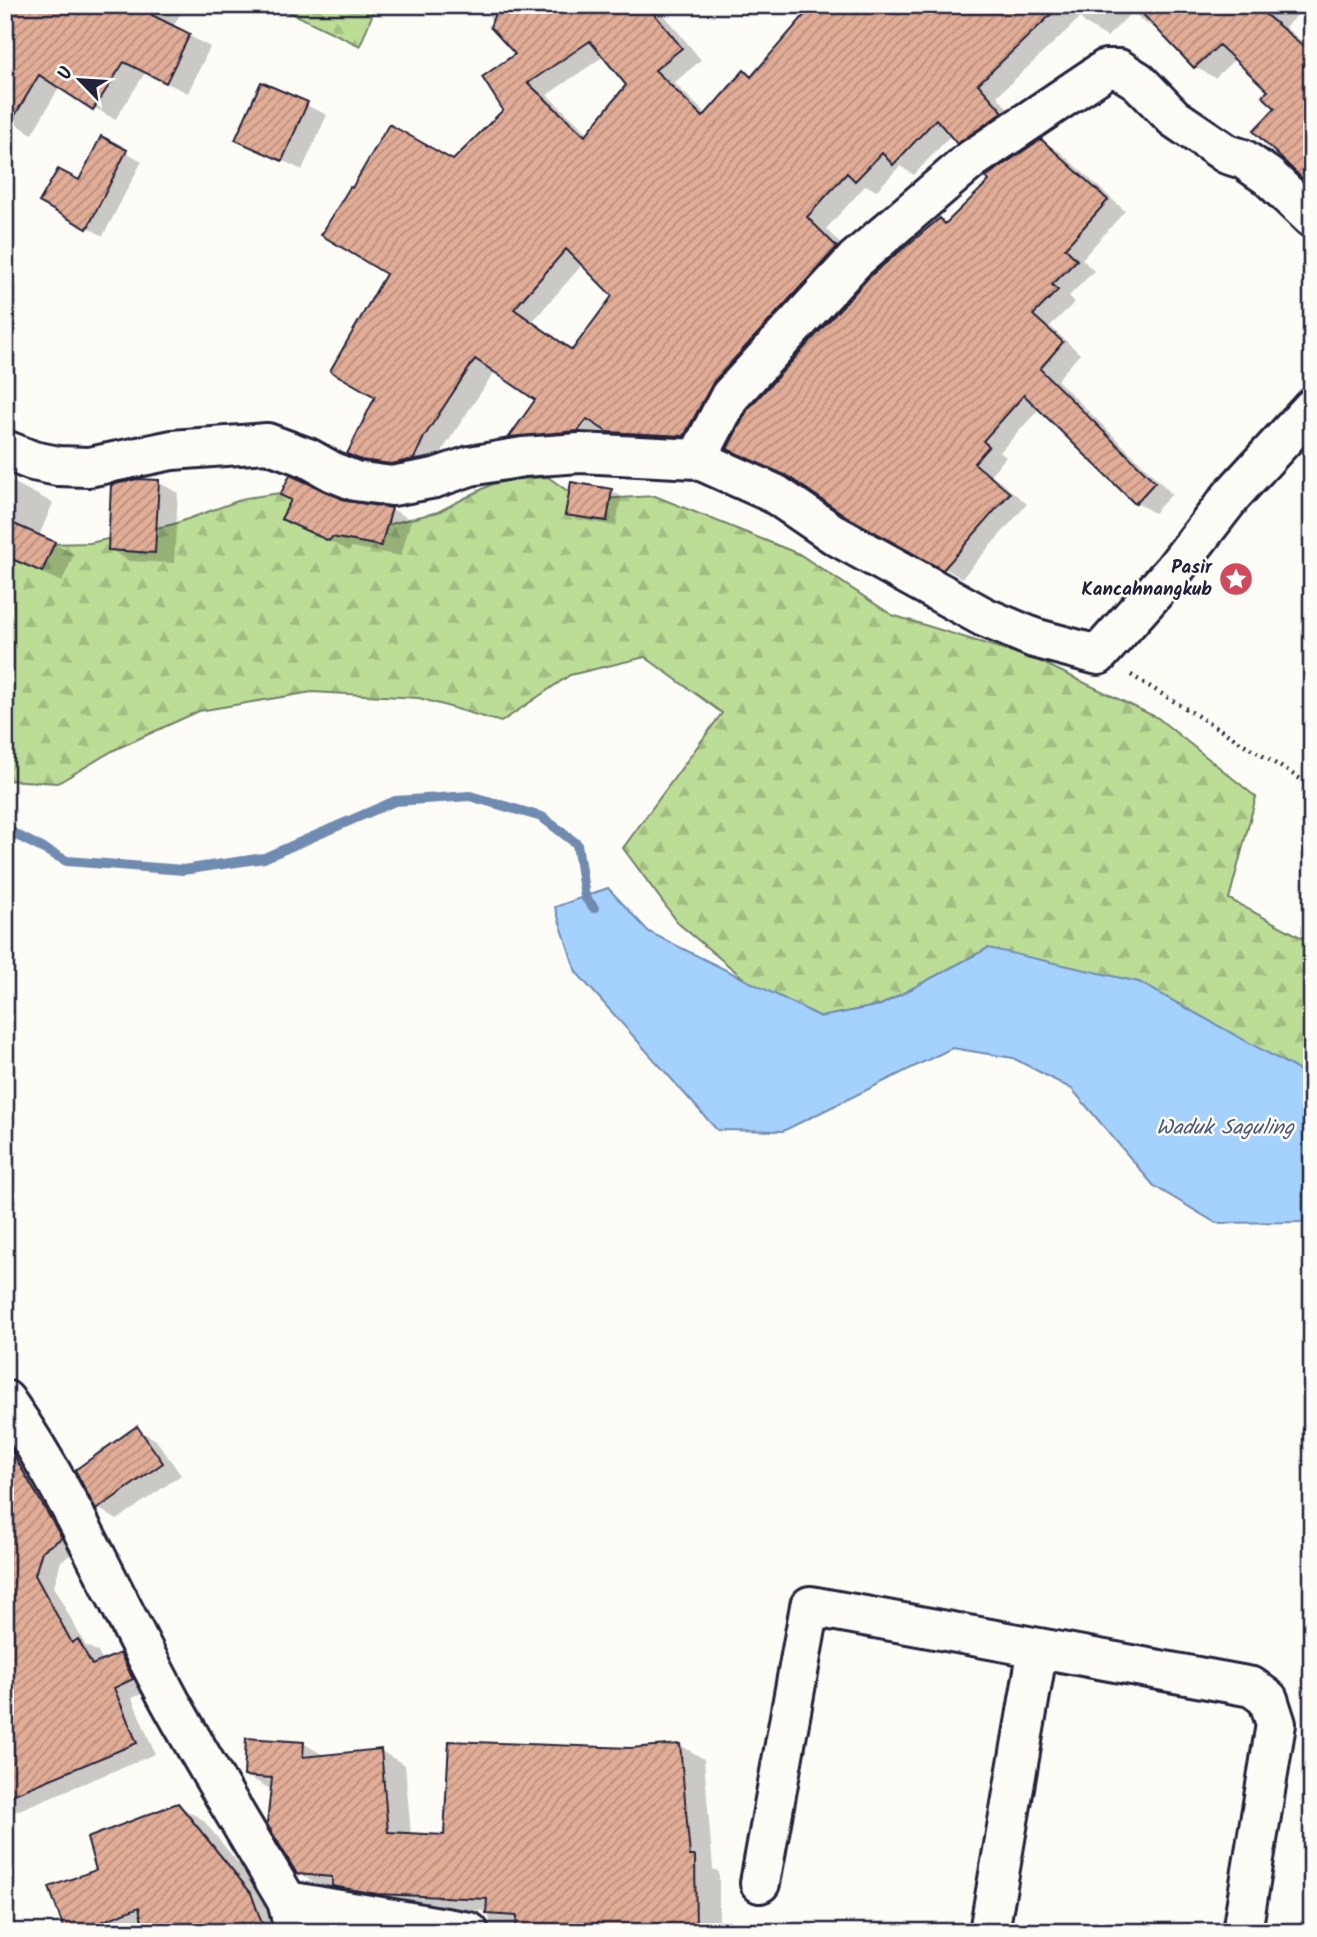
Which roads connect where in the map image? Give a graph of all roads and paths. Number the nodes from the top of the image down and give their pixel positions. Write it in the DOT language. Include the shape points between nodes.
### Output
graph roads {
  1 [pos="1312,218"];
  2 [pos="1312,408"];
  3 [pos="5,450"];
  4 [pos="697,459"];
  5 [pos="1098,655"];
  6 [pos="1312,786"];
  7 [pos="5,1400"];
  8 [pos="1038,1648"];
  9 [pos="760,1883"];
  10 [pos="291,1916"];
  11 [pos="469,1932"];
  12 [pos="989,1932"];
  13 [pos="1242,1932"];
  1 -- 4 [label="street" via="1269,177 1174,118 1138,81 1119,69 1106,69 971,160 855,260 730,396"];
  2 -- 5 [label="street"];
  3 -- 4 [label="street" via="33,461 89,467 172,450 267,443 355,481 392,486 523,457 580,453"];
  4 -- 5 [label="street" via="775,494 835,536 984,617 1034,638"];
  5 -- 6 [label="path"];
  7 -- 10 [label="street" via="62,1489 171,1703"];
  8 -- 9 [label="street" via="810,1606"];
  8 -- 12 [label="street"];
  8 -- 13 [label="street" via="1252,1687 1268,1699 1276,1724"];
  10 -- 11 [label="street"];
}
